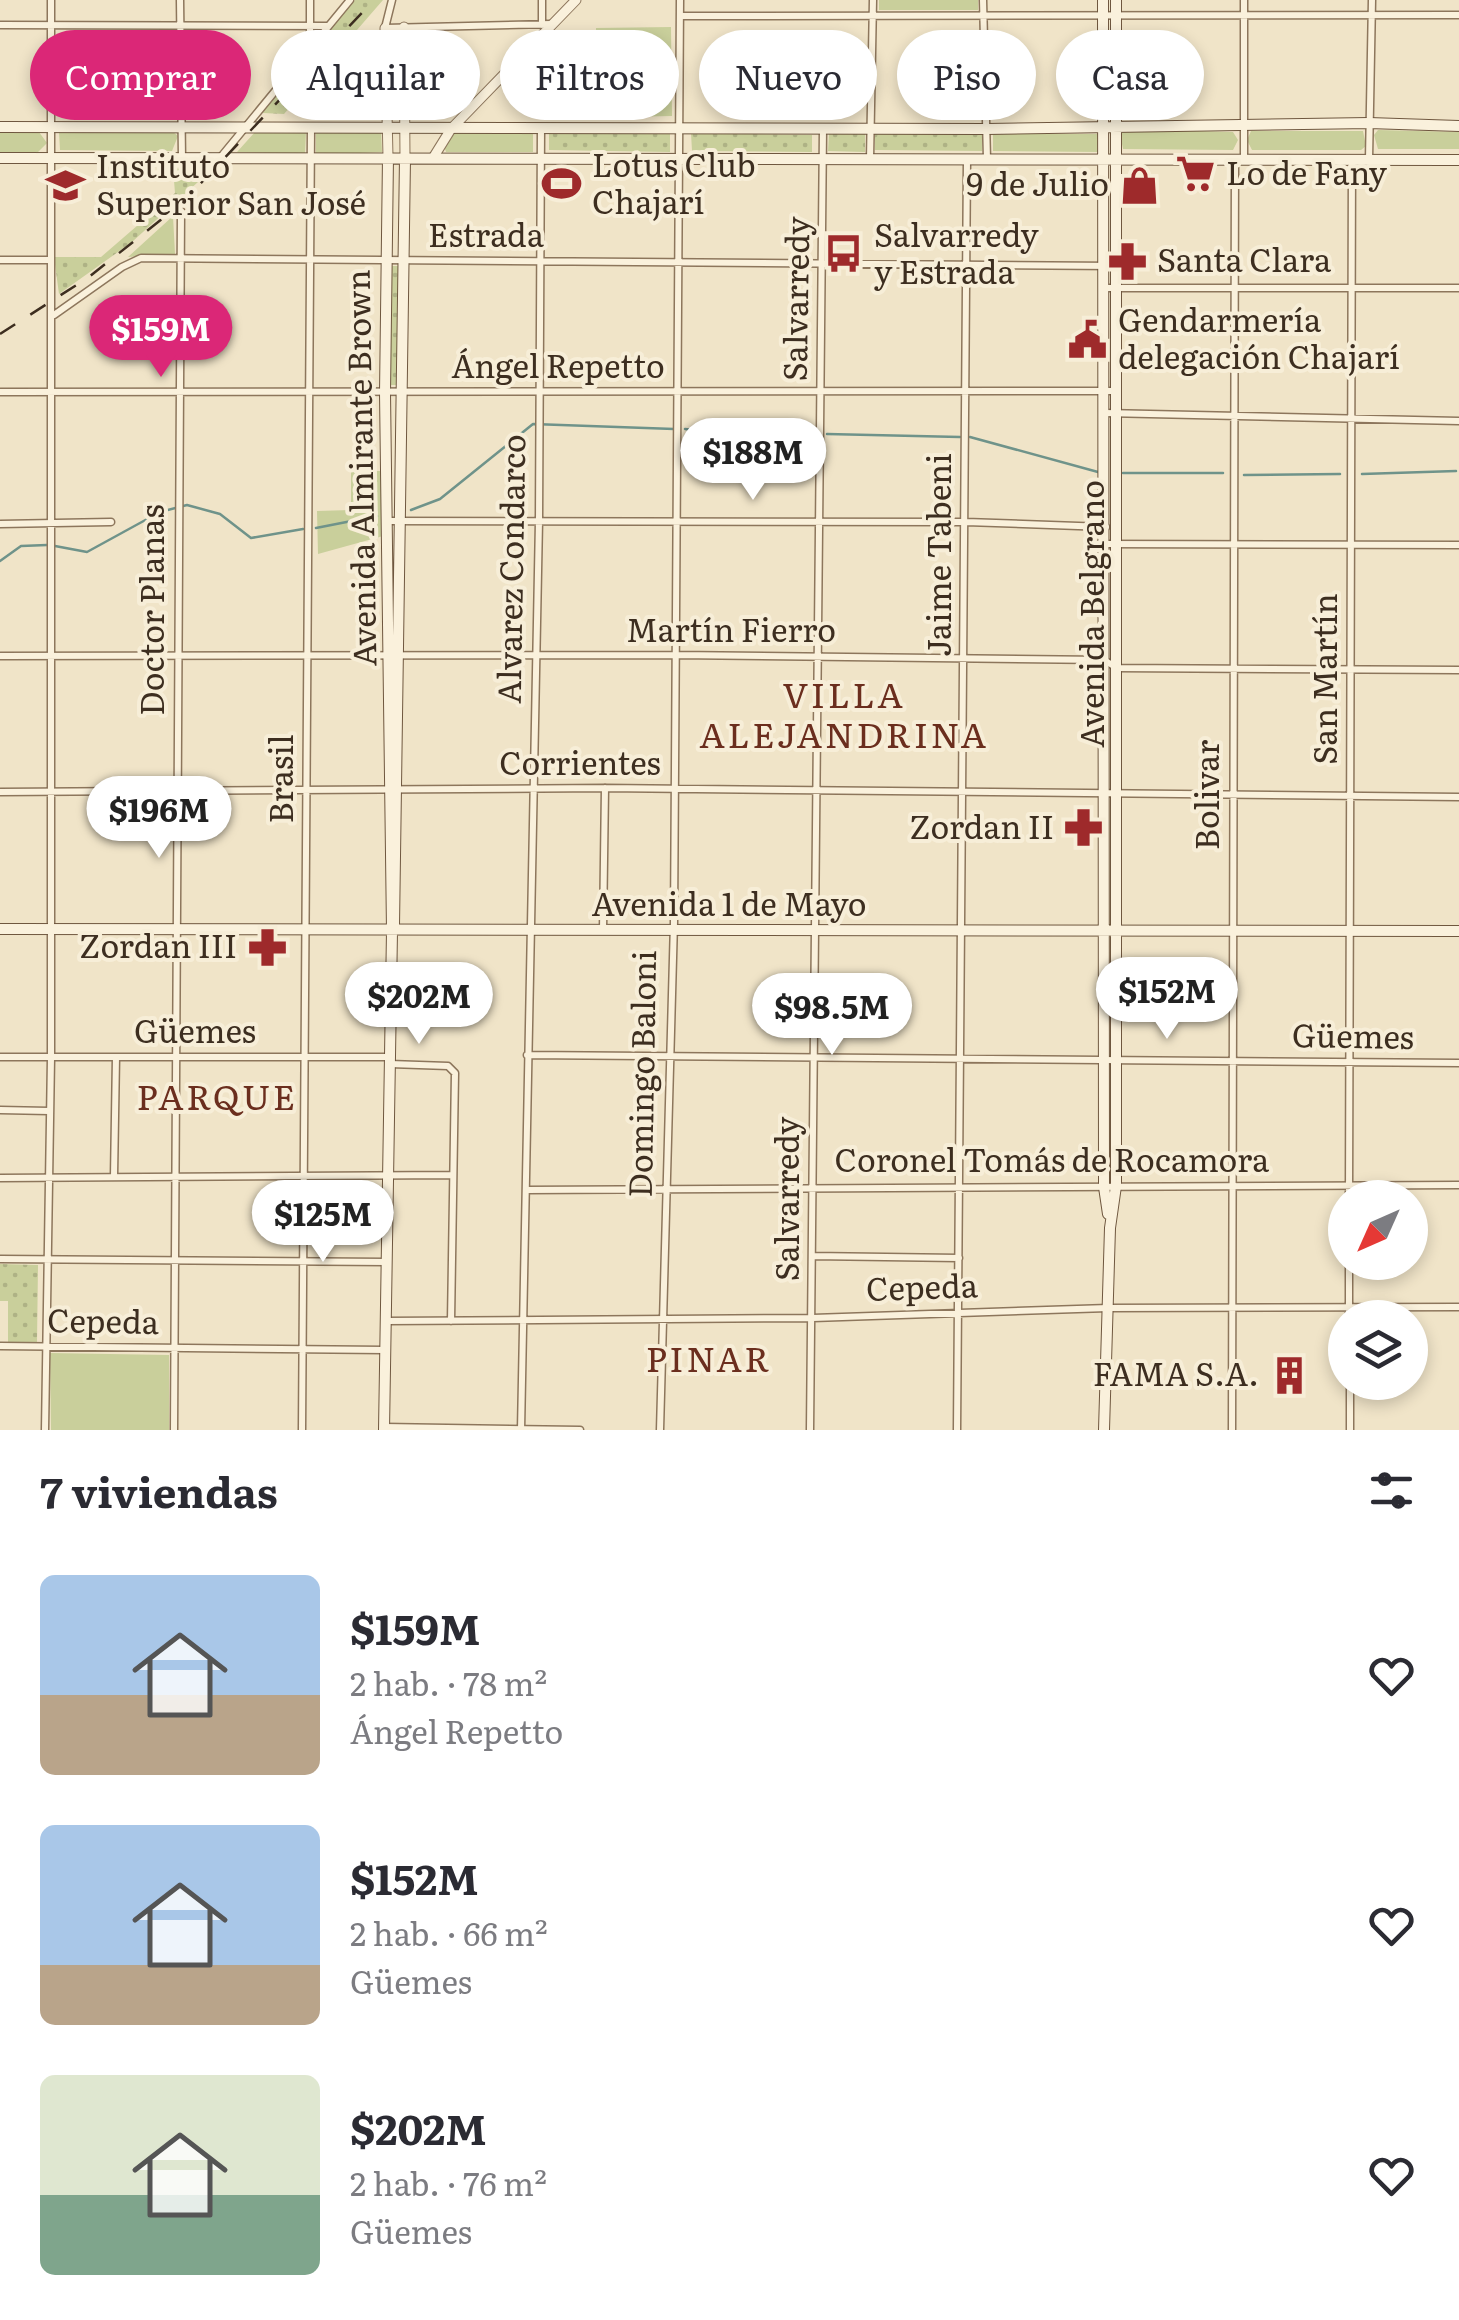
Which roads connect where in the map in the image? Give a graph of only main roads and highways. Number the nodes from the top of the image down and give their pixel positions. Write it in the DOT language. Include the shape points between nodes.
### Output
graph roads {
  1 [pos="1103,0"];
  2 [pos="1116,0"];
  3 [pos="1103,126"];
  4 [pos="1116,126"];
  5 [pos="1459,126"];
  6 [pos="0,127"];
  7 [pos="388,156"];
  8 [pos="0,158"];
  9 [pos="405,158"];
  10 [pos="1109,160"];
  11 [pos="1459,160"];
  12 [pos="395,521"];
  13 [pos="1111,527"];
  14 [pos="0,929"];
  15 [pos="1104,930"];
  16 [pos="1117,930"];
  17 [pos="1459,931"];
  18 [pos="392,932"];
  19 [pos="1110,1060"];
  20 [pos="384,1428"];
  21 [pos="1104,1430"];
  1 -- 3 [label="main road, Avenida Belgrano"];
  2 -- 4 [label="main road, Avenida Belgrano"];
  3 -- 4 [label="main road"];
  3 -- 6 [label="main road"];
  3 -- 10 [label="main road, Avenida Belgrano"];
  4 -- 5 [label="main road"];
  4 -- 10 [label="main road, Avenida Belgrano"];
  7 -- 8 [label="main road"];
  7 -- 9 [label="main road"];
  7 -- 12 [label="main road, Avenida Almirante Brown" via="385,392"];
  9 -- 10 [label="main road"];
  9 -- 12 [label="main road, Avenida Almirante Brown"];
  10 -- 11 [label="main road"];
  10 -- 13 [label="main road, Avenida Belgrano" via="1103,288"];
  10 -- 13 [label="main road, Avenida Belgrano" via="1118,414"];
  12 -- 18 [label="main road, Avenida Almirante Brown"];
  13 -- 15 [label="main road, Avenida Belgrano" via="1104,544"];
  13 -- 16 [label="main road, Avenida Belgrano" via="1118,544"];
  14 -- 18 [label="main road, Avenida 1 de Mayo"];
  15 -- 16 [label="main road, Avenida 1 de Mayo"];
  15 -- 18 [label="main road, Avenida 1 de Mayo"];
  15 -- 19 [label="main road, Avenida Belgrano"];
  16 -- 17 [label="main road, Avenida 1 de Mayo"];
  16 -- 19 [label="main road, Avenida Belgrano"];
  18 -- 20 [label="main road, Avenida Almirante Brown"];
  19 -- 21 [label="main road, Avenida Belgrano"];
}
